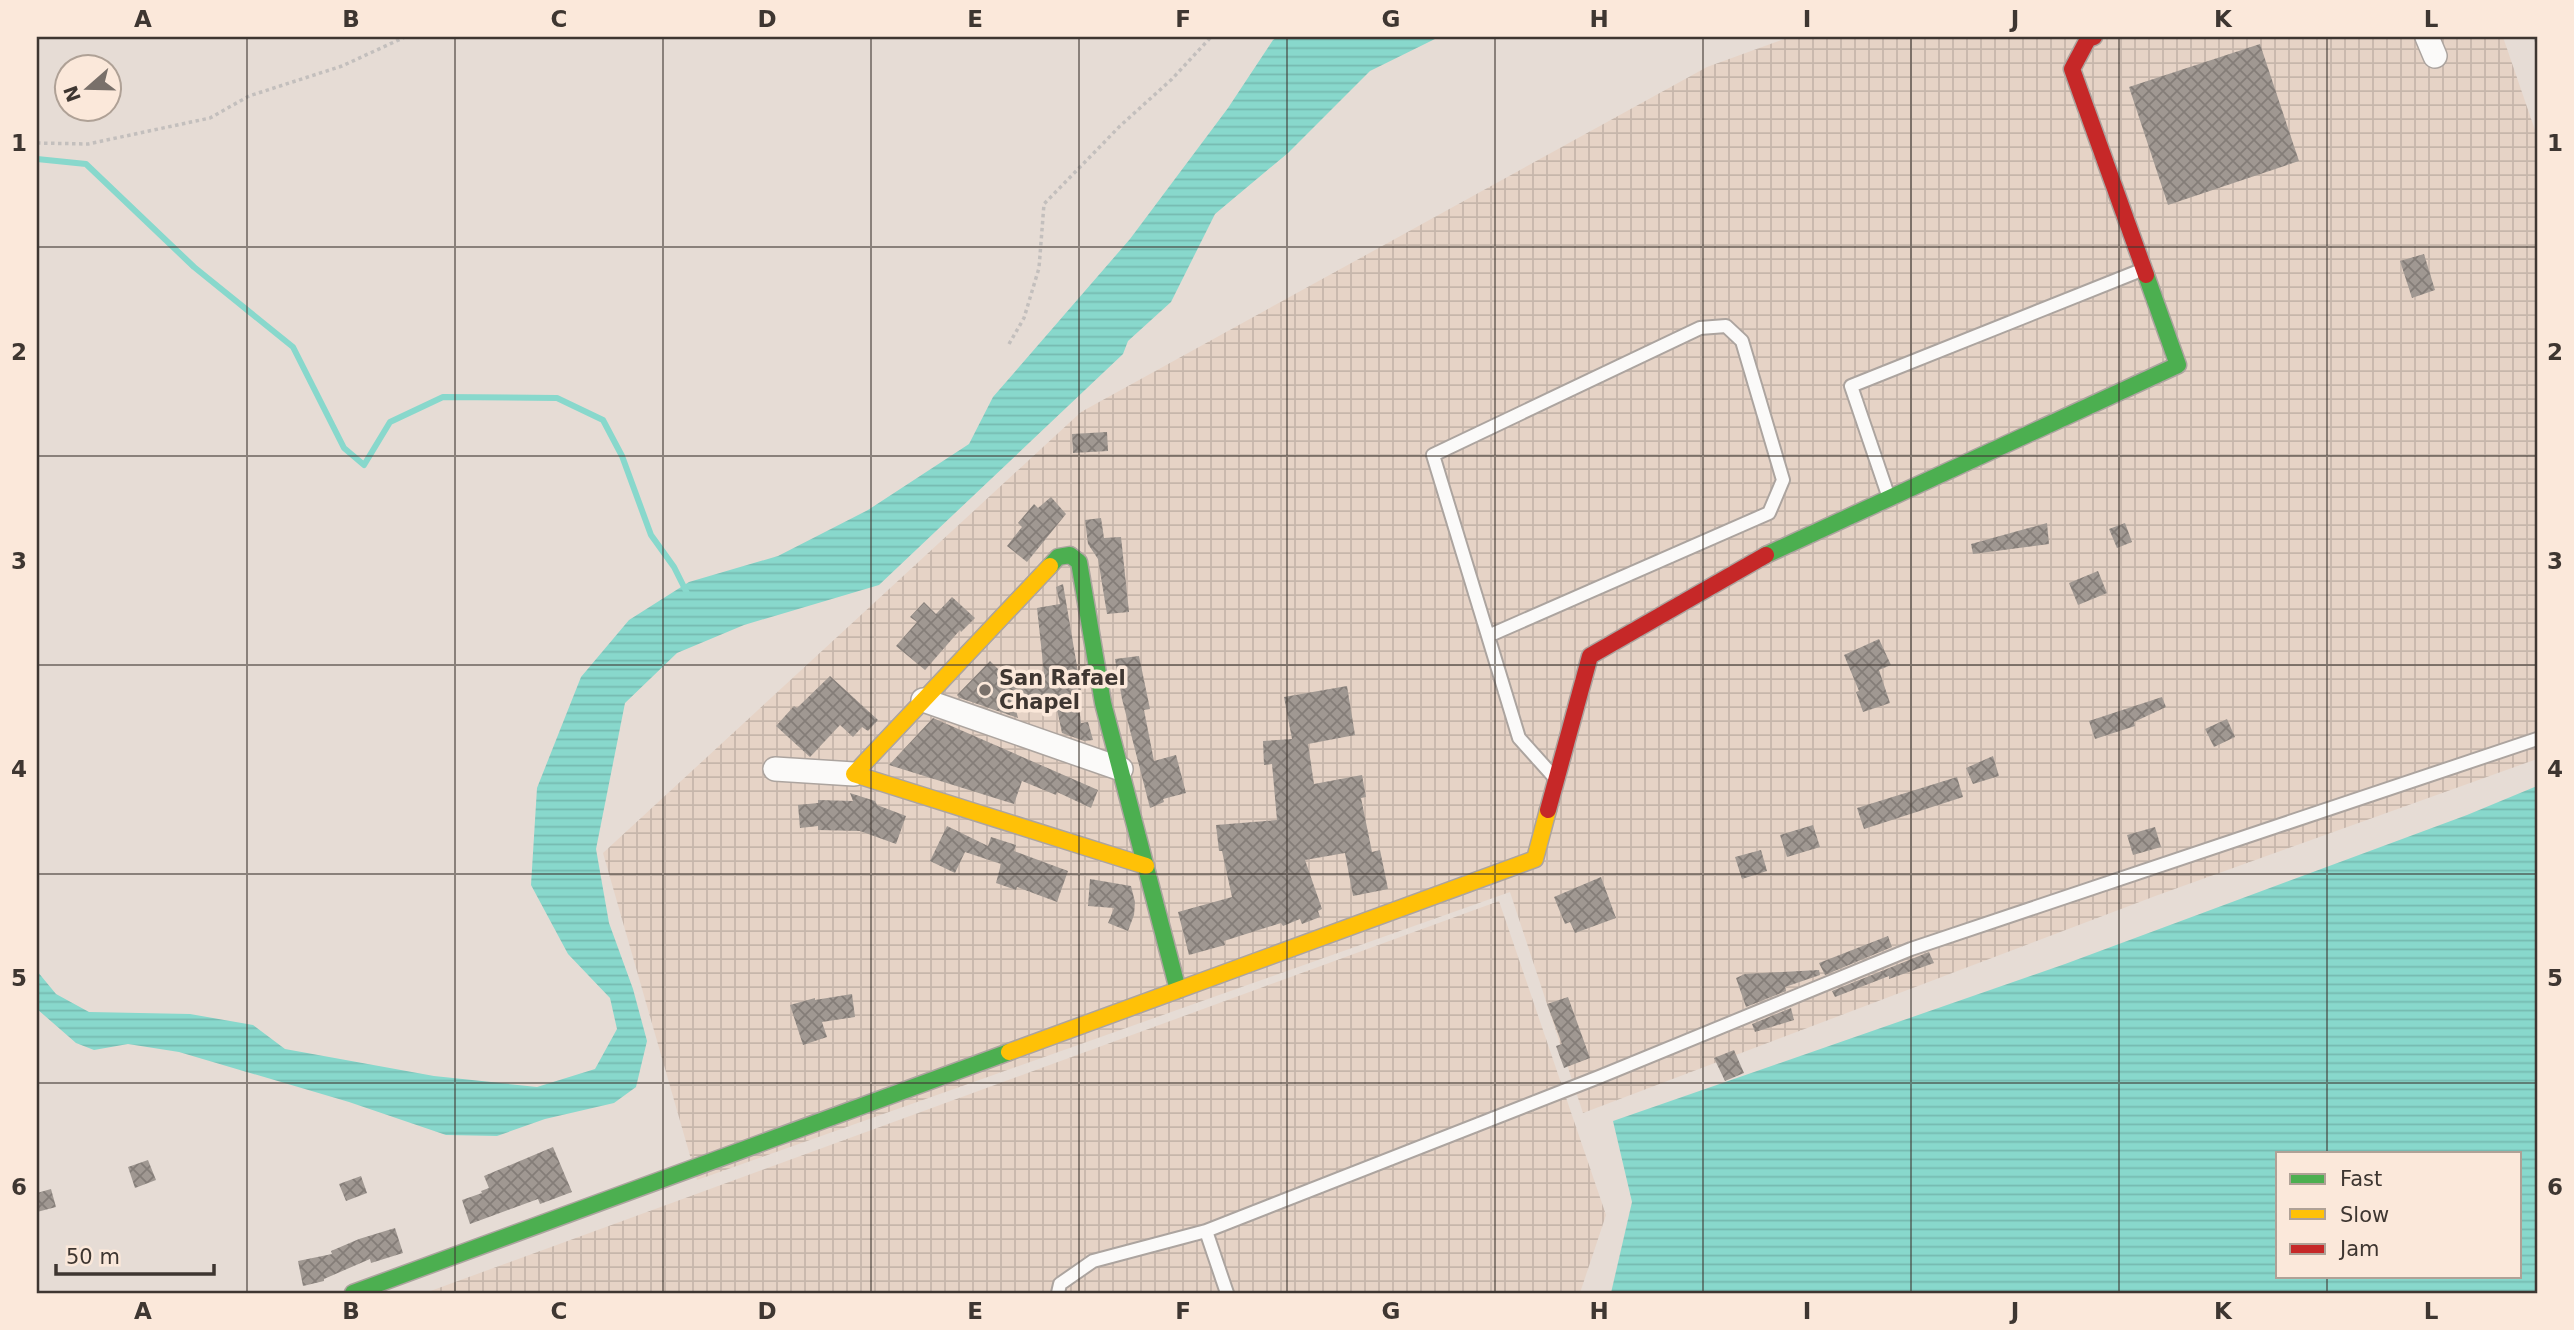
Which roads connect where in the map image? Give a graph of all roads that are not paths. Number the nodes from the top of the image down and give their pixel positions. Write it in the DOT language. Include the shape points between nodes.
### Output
graph roads {
  1 [pos="2094,37"];
  2 [pos="2144,269"];
  3 [pos="1889,499"];
  4 [pos="1488,636"];
  5 [pos="923,700"];
  6 [pos="2537,739"];
  7 [pos="775,769"];
  8 [pos="1121,769"];
  9 [pos="854,774"];
  10 [pos="1556,780"];
  11 [pos="1146,866"];
  12 [pos="1178,990"];
  13 [pos="1206,1231"];
  14 [pos="353,1293"];
  15 [pos="1058,1293"];
  16 [pos="1227,1293"];
  1 -- 2 [label="street" via="2088,39 2073,69"];
  2 -- 3 [label="street" via="2178,365"];
  2 -- 3 [label="lane" via="1852,386"];
  3 -- 10 [label="street" via="1773,551 1590,656"];
  4 -- 4 [label="lane" via="1433,455 1700,328 1726,326 1742,341 1783,480 1769,513"];
  4 -- 10 [label="lane" via="1518,738"];
  5 -- 8 [label="street"];
  5 -- 8 [label="street" via="1058,557 1070,555 1079,562 1103,704"];
  5 -- 9 [label="street"];
  6 -- 13 [label="lane" via="1911,949"];
  7 -- 9 [label="street"];
  8 -- 11 [label="street"];
  9 -- 11 [label="street"];
  10 -- 12 [label="street" via="1535,859"];
  11 -- 12 [label="street"];
  12 -- 14 [label="street"];
  13 -- 15 [label="lane" via="1093,1261 1060,1284"];
  13 -- 16 [label="lane"];
}
